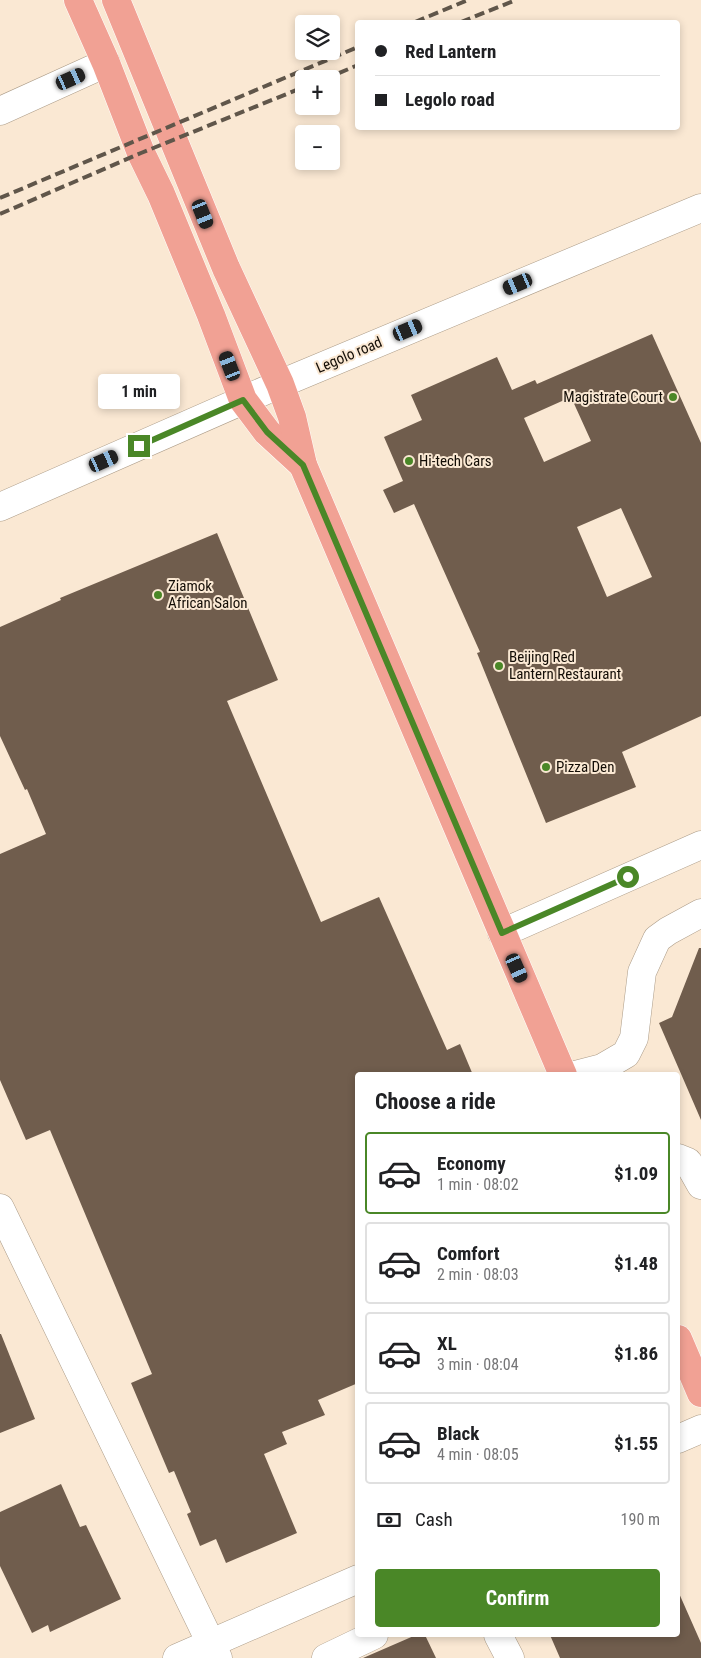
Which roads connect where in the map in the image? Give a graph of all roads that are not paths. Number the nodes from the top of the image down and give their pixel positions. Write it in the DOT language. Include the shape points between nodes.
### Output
graph roads {
  1 [pos="78,0"];
  2 [pos="116,0"];
  3 [pos="106,63"];
  4 [pos="0,111"];
  5 [pos="701,208"];
  6 [pos="280,384"];
  7 [pos="243,400"];
  8 [pos="303,465"];
  9 [pos="0,507"];
  10 [pos="701,845"];
  11 [pos="701,913"];
  12 [pos="502,933"];
  13 [pos="562,1072"];
  14 [pos="587,1072"];
  15 [pos="680,1159"];
  16 [pos="701,1185"];
  17 [pos="0,1208"];
  18 [pos="680,1344"];
  19 [pos="701,1393"];
  20 [pos="701,1429"];
  21 [pos="680,1438"];
  22 [pos="355,1580"];
  23 [pos="370,1637"];
  24 [pos="499,1637"];
  25 [pos="214,1650"];
  26 [pos="177,1658"];
  27 [pos="326,1658"];
  28 [pos="510,1658"];
  1 -- 3 [label="main road"];
  2 -- 6 [label="main road" via="226,268"];
  3 -- 4 [label="street"];
  3 -- 7 [label="main road"];
  5 -- 6 [label="street, Legolo road"];
  6 -- 7 [label="street, Legolo road"];
  6 -- 8 [label="main road"];
  7 -- 8 [label="main road" via="267,432"];
  7 -- 9 [label="street, Legolo road"];
  8 -- 12 [label="main road"];
  10 -- 12 [label="street"];
  11 -- 14 [label="street" via="657,939 642,972 634,1038 626,1054 602,1068"];
  12 -- 13 [label="main road"];
  15 -- 16 [label="street" via="688,1162"];
  17 -- 25 [label="street"];
  18 -- 19 [label="main road"];
  20 -- 21 [label="street"];
  22 -- 25 [label="street"];
  23 -- 27 [label="street"];
  24 -- 28 [label="street"];
  25 -- 26 [label="street"];
}
